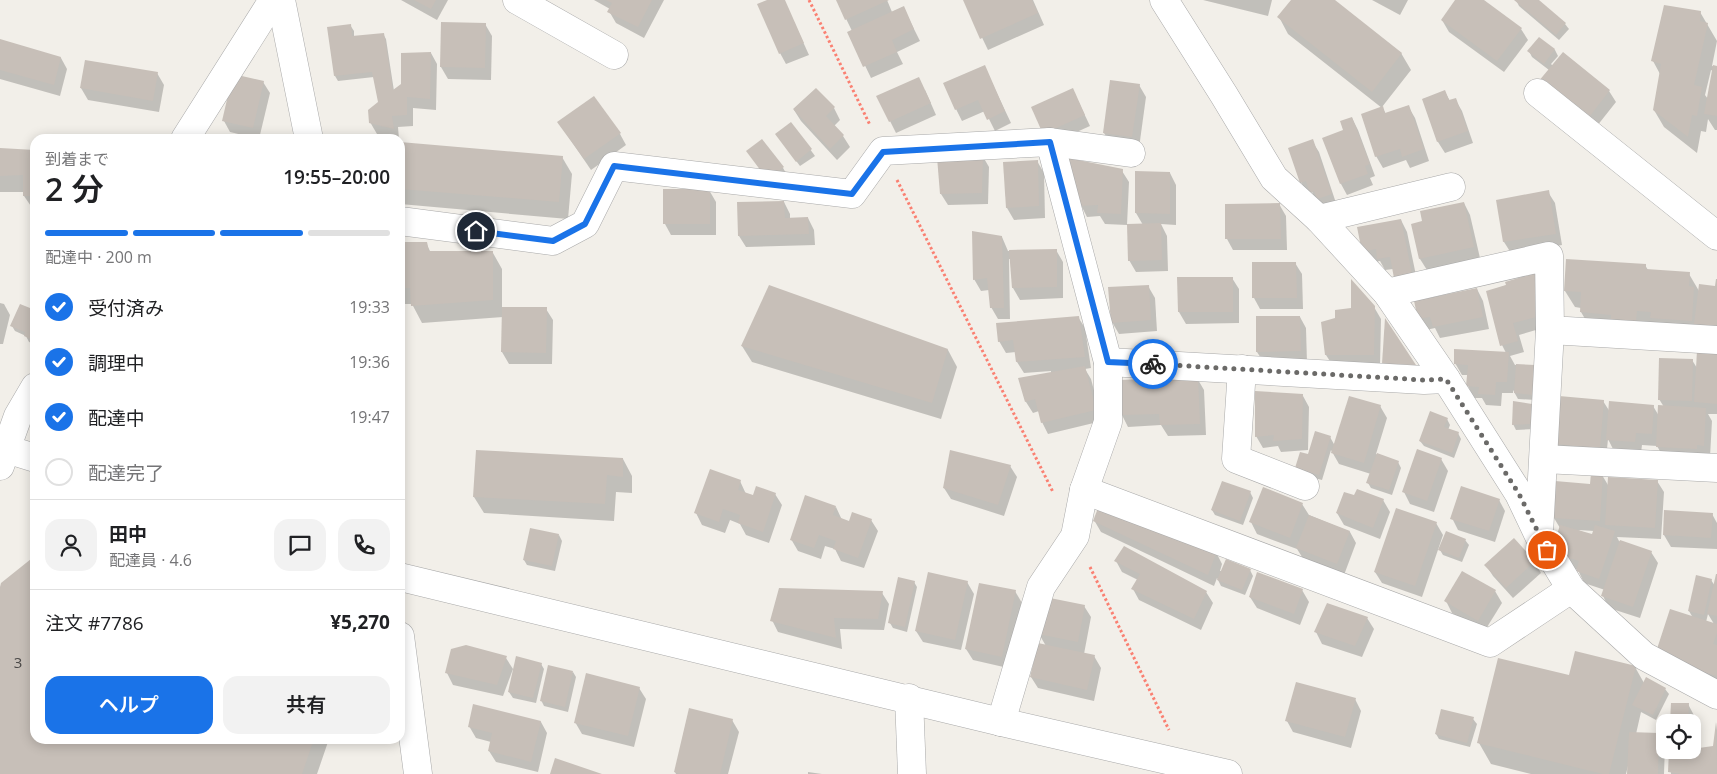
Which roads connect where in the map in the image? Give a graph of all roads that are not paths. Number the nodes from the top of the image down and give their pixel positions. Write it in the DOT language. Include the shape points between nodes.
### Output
graph roads {
  1 [pos="273,0"];
  2 [pos="281,0"];
  3 [pos="517,0"];
  4 [pos="1164,0"];
  5 [pos="614,55"];
  6 [pos="1538,92"];
  7 [pos="188,134"];
  8 [pos="307,134"];
  9 [pos="1050,142"];
  10 [pos="1131,153"];
  11 [pos="1451,187"];
  12 [pos="1319,219"];
  13 [pos="405,222"];
  14 [pos="1717,236"];
  15 [pos="1387,293"];
  16 [pos="1550,330"];
  17 [pos="1717,340"];
  18 [pos="1108,362"];
  19 [pos="1242,369"];
  20 [pos="1446,379"];
  21 [pos="30,396"];
  22 [pos="2,454"];
  23 [pos="30,457"];
  24 [pos="1544,458"];
  25 [pos="1717,468"];
  26 [pos="1305,486"];
  27 [pos="1084,490"];
  28 [pos="1539,536"];
  29 [pos="405,578"];
  30 [pos="1572,589"];
  31 [pos="405,674"];
  32 [pos="1717,695"];
  33 [pos="909,698"];
  34 [pos="1002,722"];
  35 [pos="418,774"];
  36 [pos="912,774"];
  37 [pos="1228,774"];
  1 -- 7 [label="street"];
  2 -- 8 [label="street"];
  3 -- 5 [label="street"];
  4 -- 12 [label="street" via="1274,178"];
  6 -- 14 [label="street"];
  9 -- 10 [label="street"];
  9 -- 13 [label="street" via="883,152 852,194 614,166 585,224 553,241"];
  9 -- 18 [label="street"];
  11 -- 12 [label="street"];
  12 -- 15 [label="street"];
  15 -- 16 [label="street" via="1549,256"];
  15 -- 20 [label="street"];
  16 -- 17 [label="street"];
  16 -- 24 [label="street"];
  18 -- 19 [label="street"];
  18 -- 27 [label="street" via="1108,422"];
  19 -- 20 [label="street"];
  19 -- 26 [label="street" via="1236,458"];
  20 -- 28 [label="street" via="1519,494"];
  21 -- 22 [label="street"];
  22 -- 23 [label="street"];
  24 -- 25 [label="street"];
  24 -- 28 [label="street"];
  27 -- 30 [label="street" via="1490,643"];
  27 -- 34 [label="street" via="1075,536 1041,587"];
  28 -- 30 [label="street"];
  29 -- 33 [label="street"];
  30 -- 32 [label="street" via="1644,656"];
  31 -- 35 [label="street"];
  33 -- 34 [label="street"];
  33 -- 36 [label="street"];
  34 -- 37 [label="street"];
}
